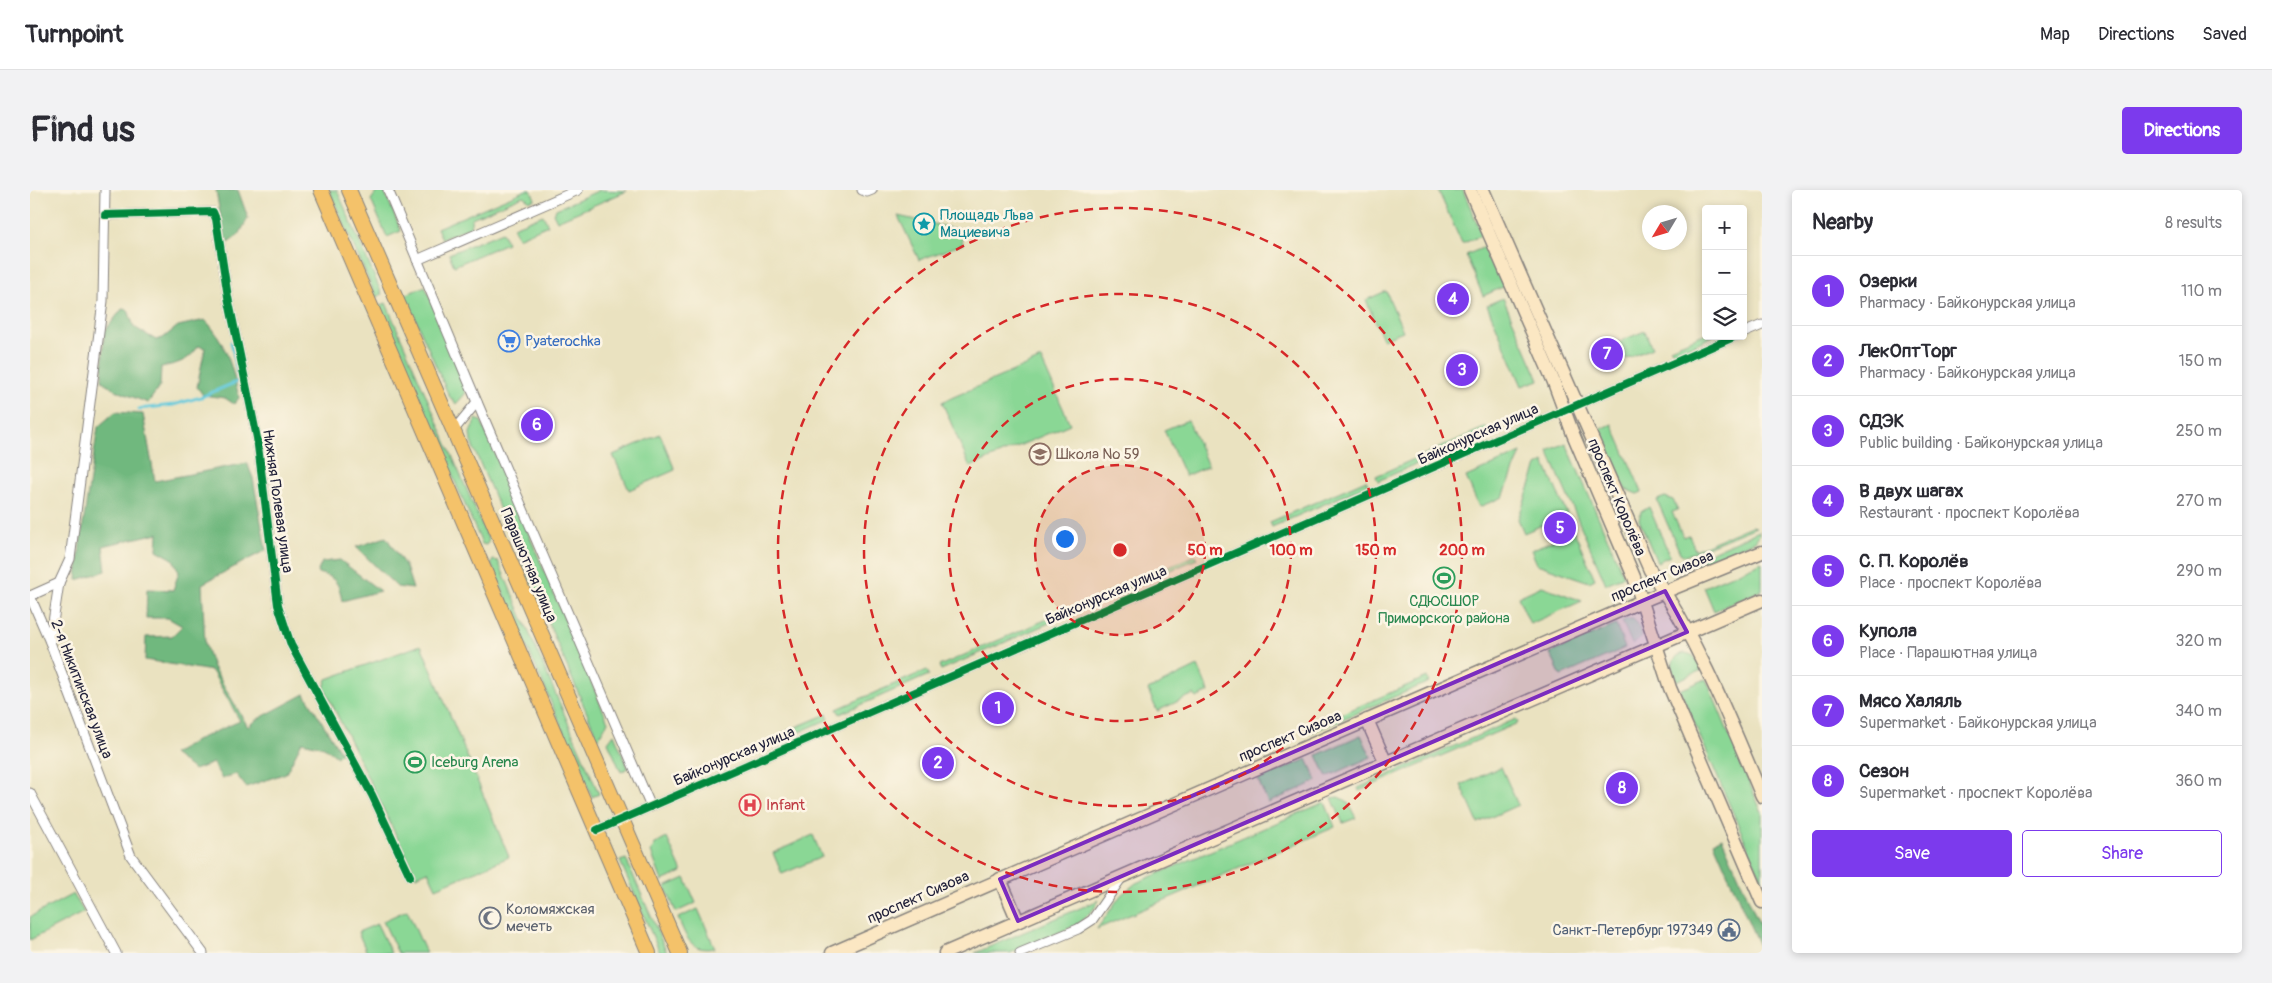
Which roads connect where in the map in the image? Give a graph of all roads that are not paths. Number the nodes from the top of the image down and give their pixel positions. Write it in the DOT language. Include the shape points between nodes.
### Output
graph roads {
  1 [pos="105,190"];
  2 [pos="321,190"];
  3 [pos="349,190"];
  4 [pos="388,190"];
  5 [pos="578,190"];
  6 [pos="862,190"];
  7 [pos="872,190"];
  8 [pos="1470,190"];
  9 [pos="1483,190"];
  10 [pos="105,215"];
  11 [pos="417,260"];
  12 [pos="1762,325"];
  13 [pos="1747,331"];
  14 [pos="1727,340"];
  15 [pos="477,402"];
  16 [pos="1577,406"];
  17 [pos="1564,411"];
  18 [pos="453,431"];
  19 [pos="502,543"];
  20 [pos="1762,552"];
  21 [pos="479,556"];
  22 [pos="59,583"];
  23 [pos="1665,591"];
  24 [pos="30,596"];
  25 [pos="1762,600"];
  26 [pos="1642,601"];
  27 [pos="1687,632"];
  28 [pos="50,642"];
  29 [pos="1655,645"];
  30 [pos="1368,720"];
  31 [pos="1385,762"];
  32 [pos="30,793"];
  33 [pos="1762,796"];
  34 [pos="651,807"];
  35 [pos="621,820"];
  36 [pos="597,830"];
  37 [pos="1124,874"];
  38 [pos="410,876"];
  39 [pos="1000,879"];
  40 [pos="1762,902"];
  41 [pos="1018,921"];
  42 [pos="116,953"];
  43 [pos="203,953"];
  44 [pos="649,953"];
  45 [pos="680,953"];
  46 [pos="832,953"];
  47 [pos="945,953"];
  48 [pos="1020,953"];
  1 -- 10 [label="street"];
  2 -- 21 [label="main road"];
  3 -- 18 [label="main road, Парашютная улица"];
  4 -- 11 [label="street"];
  5 -- 11 [label="street"];
  6 -- 7 [label="street"];
  8 -- 17 [label="main road, проспект Королёва"];
  9 -- 16 [label="main road, проспект Королёва"];
  10 -- 22 [label="street" via="103,302 92,399 70,559"];
  10 -- 38 [label="street, Нижняя Полевая улица" via="213,212 257,438 283,625 372,795"];
  11 -- 15 [label="street"];
  12 -- 13 [label="street"];
  14 -- 16 [label="street, Байконурская улица"];
  15 -- 18 [label="street"];
  15 -- 34 [label="street"];
  16 -- 17 [label="street, Байконурская улица"];
  16 -- 23 [label="main road, проспект Королёва" via="1650,570"];
  17 -- 26 [label="main road, проспект Королёва"];
  17 -- 34 [label="street, Байконурская улица"];
  18 -- 19 [label="main road, Парашютная улица"];
  19 -- 21 [label="main road" via="493,553"];
  19 -- 35 [label="main road, Парашютная улица"];
  20 -- 23 [label="main road, проспект Сизова"];
  21 -- 36 [label="main road"];
  22 -- 24 [label="street, 2-я Никитинская улица"];
  22 -- 28 [label="street"];
  23 -- 26 [label="main road, проспект Сизова"];
  23 -- 27 [label="main road, проспект Королёва"];
  24 -- 28 [label="street, 2-я Никитинская улица"];
  25 -- 27 [label="main road"];
  26 -- 29 [label="main road, проспект Королёва"];
  26 -- 30 [label="main road, проспект Сизова"];
  27 -- 29 [label="main road"];
  27 -- 33 [label="main road, проспект Королёва" via="1709,672"];
  28 -- 43 [label="street, 2-я Никитинская улица" via="131,856"];
  29 -- 31 [label="main road"];
  29 -- 40 [label="main road, проспект Королёва" via="1670,688"];
  30 -- 31 [label="main road"];
  30 -- 39 [label="main road, проспект Сизова"];
  31 -- 37 [label="main road"];
  32 -- 42 [label="street"];
  34 -- 35 [label="street, Байконурская улица"];
  35 -- 36 [label="street, Байконурская улица"];
  35 -- 45 [label="main road, Парашютная улица"];
  36 -- 44 [label="main road"];
  37 -- 41 [label="main road"];
  37 -- 48 [label="street" via="1092,920"];
  39 -- 41 [label="main road"];
  39 -- 46 [label="main road, проспект Сизова"];
  41 -- 47 [label="main road"];
}
